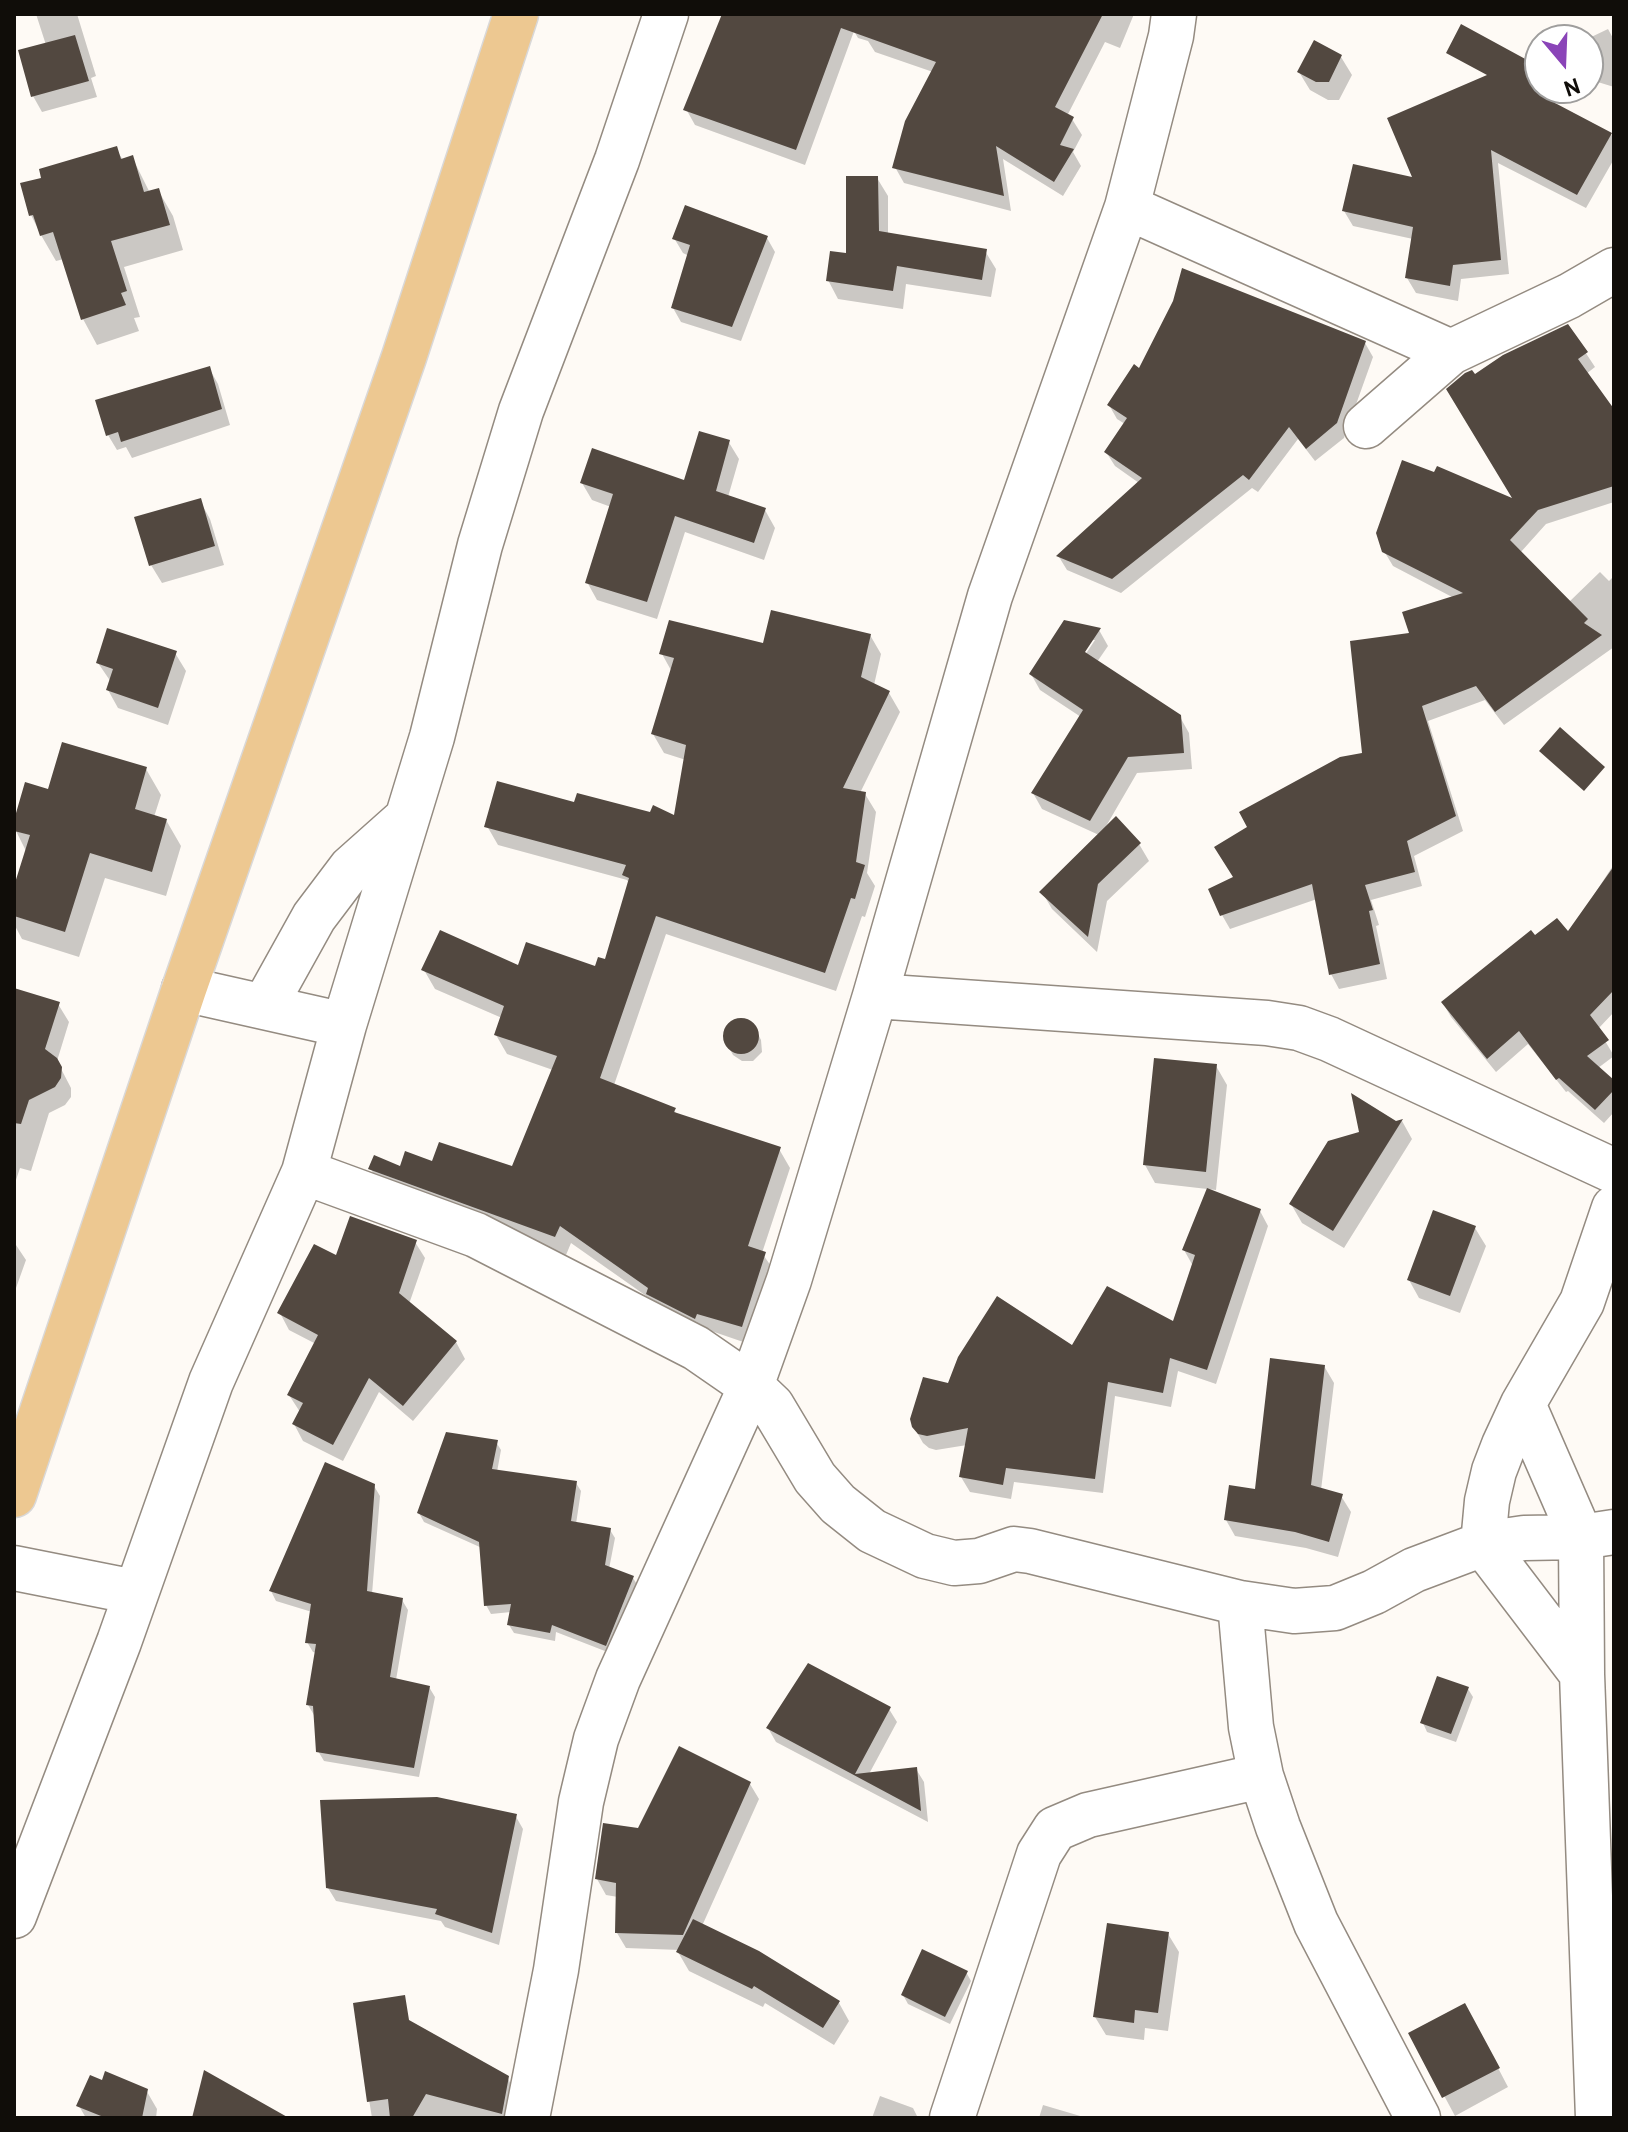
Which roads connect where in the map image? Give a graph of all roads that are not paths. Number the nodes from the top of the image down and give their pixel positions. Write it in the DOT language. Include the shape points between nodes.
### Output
graph roads {
  1 [pos="516,14"];
  2 [pos="666,14"];
  3 [pos="1174,14"];
  4 [pos="1127,207"];
  5 [pos="1609,287"];
  6 [pos="1451,352"];
  7 [pos="1366,426"];
  8 [pos="406,819"];
  9 [pos="184,989"];
  10 [pos="875,996"];
  11 [pos="264,1007"];
  12 [pos="344,1025"];
  13 [pos="1614,1171"];
  14 [pos="304,1172"];
  15 [pos="1614,1208"];
  16 [pos="751,1386"];
  17 [pos="1523,1404"];
  18 [pos="14,1495"];
  19 [pos="1597,1534"];
  20 [pos="1483,1544"];
  21 [pos="14,1568"];
  22 [pos="135,1592"];
  23 [pos="1240,1603"];
  24 [pos="1582,1674"];
  25 [pos="1261,1776"];
  26 [pos="14,1916"];
  27 [pos="527,2118"];
  28 [pos="952,2118"];
  29 [pos="1418,2118"];
  30 [pos="1598,2118"];
  1 -- 9 [label="main road" via="404,357"];
  2 -- 8 [label="street" via="617,160 521,411"];
  3 -- 4 [label="street"];
  4 -- 6 [label="street"];
  4 -- 10 [label="street" via="990,596"];
  5 -- 6 [label="street"];
  6 -- 7 [label="street"];
  8 -- 11 [label="street" via="351,868 332,893"];
  8 -- 12 [label="street"];
  9 -- 11 [label="street"];
  9 -- 18 [label="main road"];
  10 -- 13 [label="street" via="1299,1028"];
  10 -- 16 [label="street" via="789,1280"];
  11 -- 12 [label="street"];
  12 -- 14 [label="street"];
  14 -- 16 [label="street" via="489,1241 696,1348"];
  14 -- 22 [label="street" via="211,1382"];
  15 -- 17 [label="street" via="1582,1302"];
  16 -- 23 [label="street" via="772,1406 815,1478 838,1504 872,1531 925,1556 954,1563 1014,1549 1030,1551"];
  16 -- 27 [label="street" via="596,1739"];
  17 -- 19 [label="street"];
  17 -- 20 [label="street" via="1494,1471"];
  19 -- 20 [label="street"];
  19 -- 24 [label="street"];
  20 -- 23 [label="street" via="1335,1608 1294,1611"];
  20 -- 24 [label="street"];
  21 -- 22 [label="street"];
  22 -- 26 [label="street"];
  23 -- 25 [label="street" via="1251,1727"];
  24 -- 30 [label="street"];
  25 -- 28 [label="street" via="1088,1815 1055,1829 1039,1854"];
  25 -- 29 [label="street" via="1316,1923"];
}
